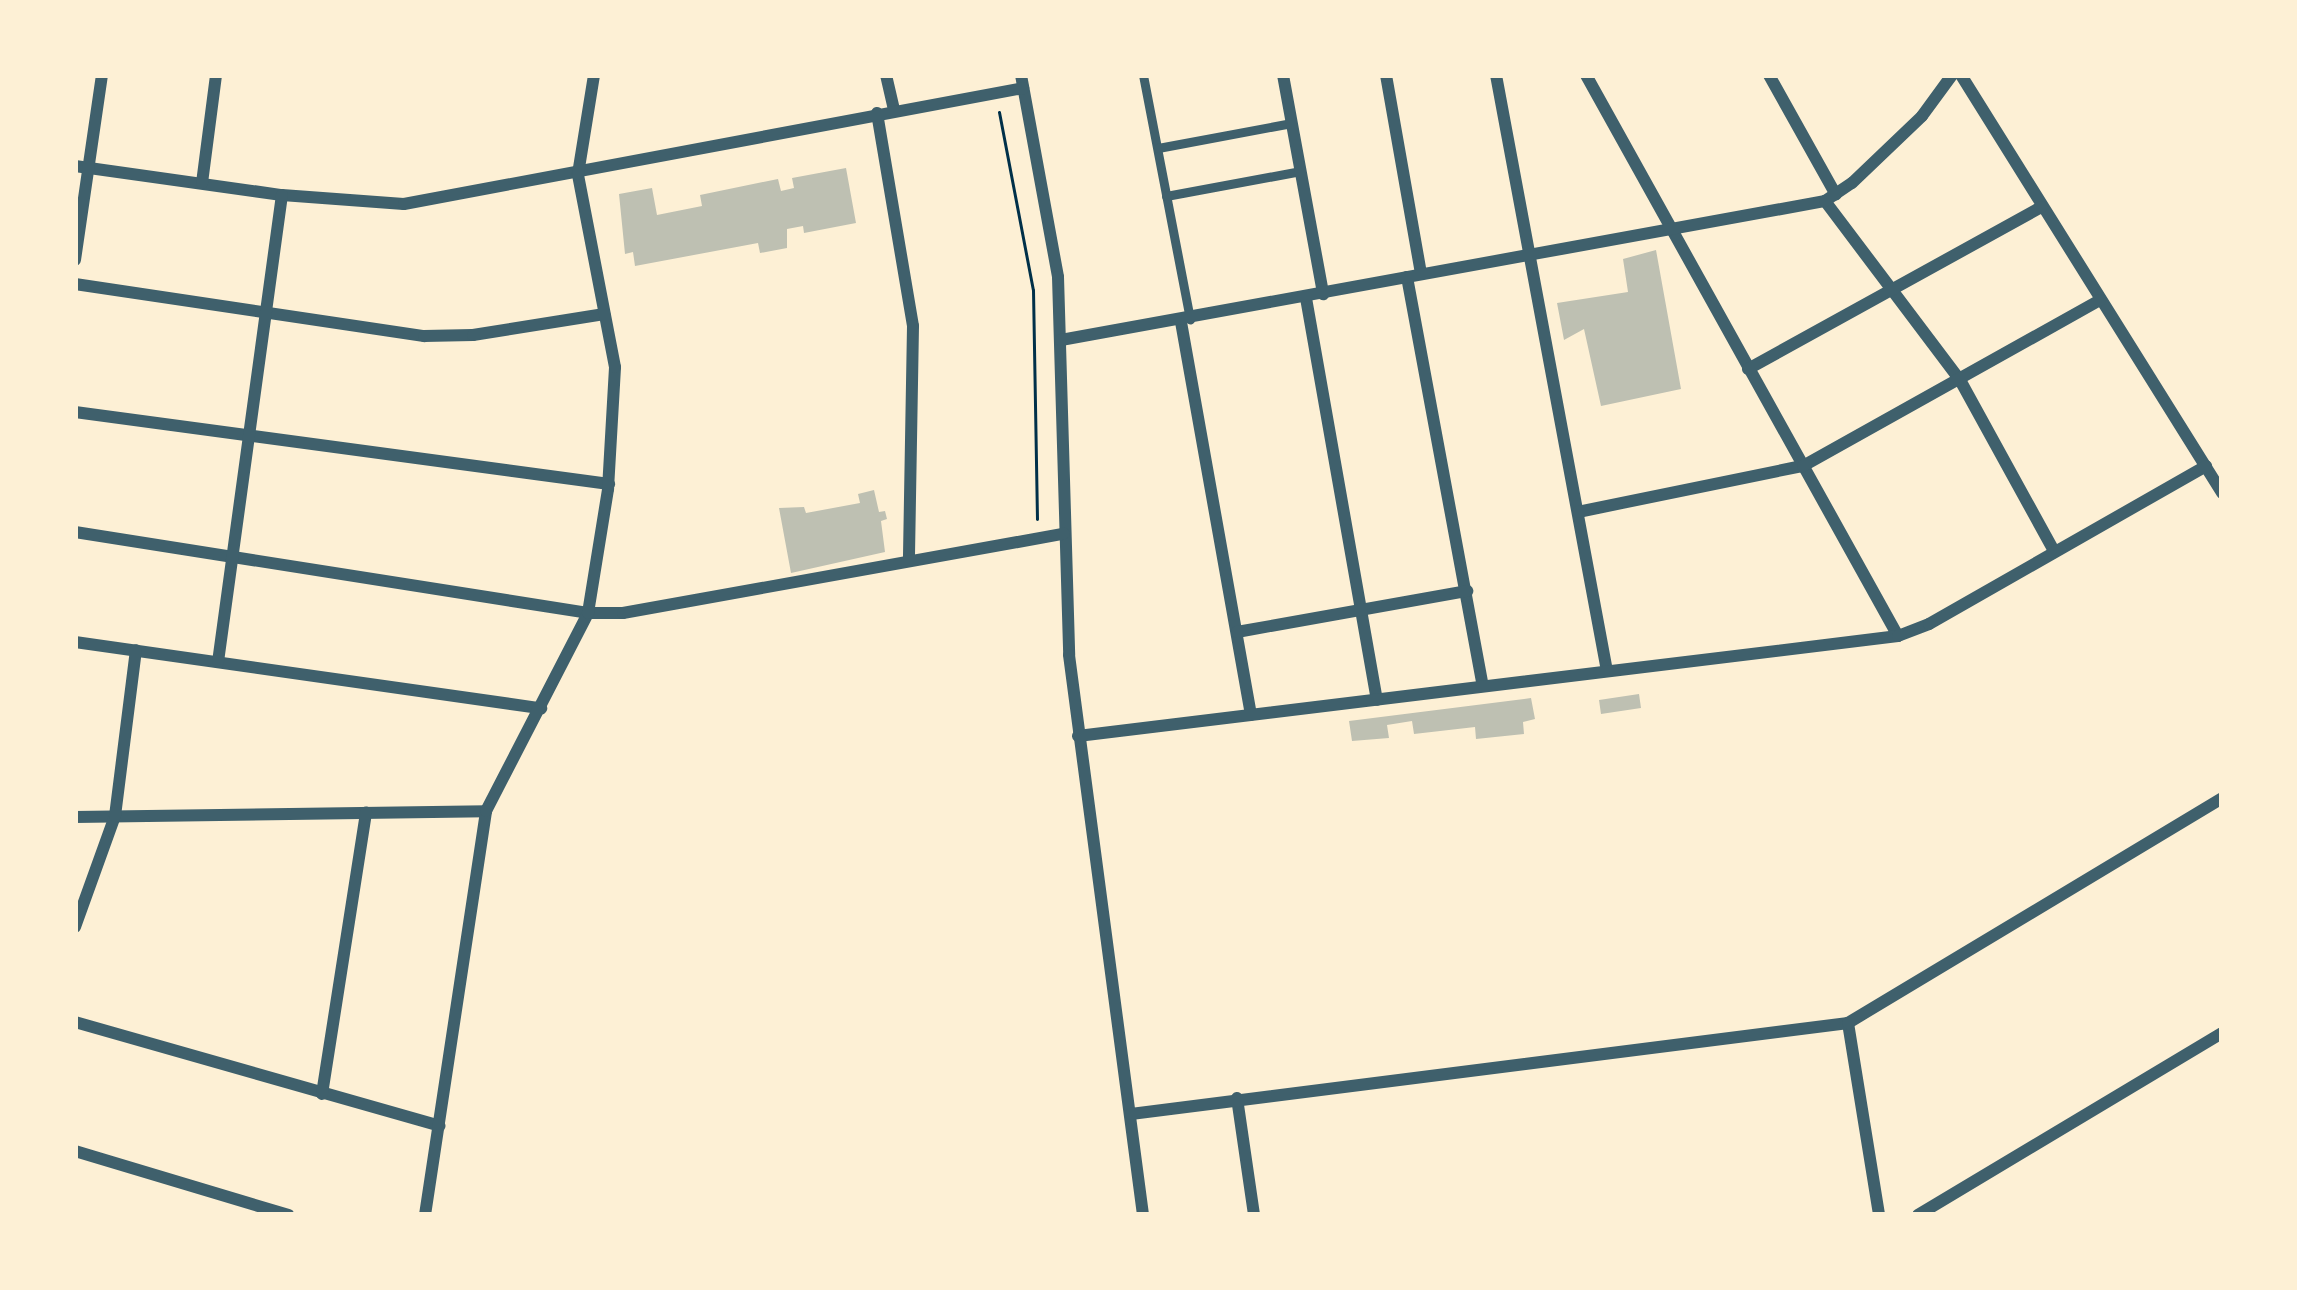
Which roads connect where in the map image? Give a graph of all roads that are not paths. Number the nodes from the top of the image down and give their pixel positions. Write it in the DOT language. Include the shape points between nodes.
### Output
graph roads {
  1 [pos="102,75"];
  2 [pos="216,75"];
  3 [pos="594,75"];
  4 [pos="886,75"];
  5 [pos="1143,75"];
  6 [pos="1283,75"];
  7 [pos="1386,75"];
  8 [pos="1496,75"];
  9 [pos="1586,75"];
  10 [pos="1769,75"];
  11 [pos="1952,75"];
  12 [pos="1961,75"];
  13 [pos="1022,81"];
  14 [pos="894,109"];
  15 [pos="877,113"];
  16 [pos="1292,123"];
  17 [pos="1158,148"];
  18 [pos="82,167"];
  19 [pos="1300,171"];
  20 [pos="578,174"];
  21 [pos="202,183"];
  22 [pos="281,195"];
  23 [pos="1166,196"];
  24 [pos="1831,198"];
  25 [pos="2041,207"];
  26 [pos="1674,231"];
  27 [pos="1527,255"];
  28 [pos="75,260"];
  29 [pos="1414,275"];
  30 [pos="75,284"];
  31 [pos="1891,292"];
  32 [pos="1323,295"];
  33 [pos="1306,298"];
  34 [pos="2100,300"];
  35 [pos="264,311"];
  36 [pos="604,314"];
  37 [pos="1186,321"];
  38 [pos="1061,340"];
  39 [pos="1748,369"];
  40 [pos="1960,380"];
  41 [pos="75,412"];
  42 [pos="246,433"];
  43 [pos="1803,466"];
  44 [pos="2206,466"];
  45 [pos="609,484"];
  46 [pos="2222,493"];
  47 [pos="1578,512"];
  48 [pos="75,532"];
  49 [pos="1064,534"];
  50 [pos="2054,551"];
  51 [pos="232,557"];
  52 [pos="909,561"];
  53 [pos="1467,591"];
  54 [pos="1359,610"];
  55 [pos="588,613"];
  56 [pos="1237,632"];
  57 [pos="1898,636"];
  58 [pos="75,642"];
  59 [pos="136,650"];
  60 [pos="218,662"];
  61 [pos="1607,671"];
  62 [pos="1483,686"];
  63 [pos="1377,700"];
  64 [pos="541,708"];
  65 [pos="1251,715"];
  66 [pos="1078,736"];
  67 [pos="2222,799"];
  68 [pos="487,811"];
  69 [pos="366,812"];
  70 [pos="115,816"];
  71 [pos="75,817"];
  72 [pos="75,927"];
  73 [pos="75,1022"];
  74 [pos="1848,1023"];
  75 [pos="2222,1033"];
  76 [pos="322,1094"];
  77 [pos="1238,1098"];
  78 [pos="1130,1114"];
  79 [pos="439,1126"];
  80 [pos="75,1151"];
  81 [pos="290,1215"];
  82 [pos="425,1215"];
  83 [pos="1142,1215"];
  84 [pos="1254,1215"];
  85 [pos="1879,1215"];
  86 [pos="1918,1215"];
  1 -- 18 [label="street"];
  2 -- 21 [label="street"];
  3 -- 20 [label="street"];
  4 -- 14 [label="street"];
  5 -- 17 [label="street"];
  6 -- 16 [label="street"];
  7 -- 29 [label="street"];
  8 -- 27 [label="street"];
  9 -- 26 [label="street"];
  10 -- 24 [label="street"];
  11 -- 24 [label="street" via="1922,116"];
  12 -- 25 [label="street"];
  13 -- 14 [label="street"];
  13 -- 38 [label="street" via="1053,244"];
  14 -- 15 [label="street"];
  15 -- 20 [label="street"];
  15 -- 52 [label="street" via="913,326"];
  16 -- 17 [label="street"];
  16 -- 19 [label="street"];
  17 -- 23 [label="street"];
  18 -- 21 [label="street"];
  18 -- 28 [label="street"];
  19 -- 23 [label="street"];
  19 -- 32 [label="street"];
  20 -- 22 [label="street" via="404,204"];
  20 -- 36 [label="street"];
  21 -- 22 [label="street"];
  22 -- 35 [label="street"];
  23 -- 37 [label="street"];
  24 -- 26 [label="street"];
  24 -- 31 [label="street"];
  25 -- 31 [label="street"];
  25 -- 34 [label="street"];
  26 -- 27 [label="street"];
  26 -- 39 [label="street"];
  27 -- 29 [label="street"];
  27 -- 47 [label="street"];
  29 -- 32 [label="street"];
  29 -- 53 [label="street"];
  30 -- 35 [label="street"];
  31 -- 39 [label="street"];
  31 -- 40 [label="street"];
  32 -- 33 [label="street"];
  33 -- 37 [label="street"];
  33 -- 54 [label="street"];
  34 -- 40 [label="street"];
  34 -- 44 [label="street"];
  35 -- 36 [label="street" via="424,336"];
  35 -- 42 [label="street"];
  36 -- 45 [label="street" via="615,368"];
  37 -- 38 [label="street"];
  37 -- 56 [label="street"];
  38 -- 49 [label="street"];
  39 -- 43 [label="street"];
  40 -- 43 [label="street"];
  40 -- 50 [label="street"];
  41 -- 42 [label="street"];
  42 -- 45 [label="street"];
  42 -- 51 [label="street"];
  43 -- 47 [label="street"];
  43 -- 57 [label="street"];
  44 -- 46 [label="street"];
  44 -- 50 [label="street"];
  45 -- 55 [label="street"];
  47 -- 61 [label="street"];
  48 -- 51 [label="street"];
  49 -- 52 [label="street"];
  49 -- 66 [label="street"];
  50 -- 57 [label="street"];
  51 -- 55 [label="street"];
  51 -- 60 [label="street"];
  52 -- 55 [label="street" via="633,612"];
  53 -- 54 [label="street"];
  53 -- 62 [label="street"];
  54 -- 56 [label="street"];
  54 -- 63 [label="street"];
  55 -- 64 [label="street"];
  56 -- 65 [label="street"];
  57 -- 61 [label="street"];
  58 -- 59 [label="street"];
  59 -- 60 [label="street"];
  59 -- 70 [label="street"];
  60 -- 64 [label="street"];
  61 -- 62 [label="street"];
  62 -- 63 [label="street"];
  63 -- 65 [label="street"];
  64 -- 68 [label="street"];
  65 -- 66 [label="street"];
  66 -- 78 [label="street"];
  67 -- 74 [label="street"];
  68 -- 69 [label="street"];
  68 -- 79 [label="street"];
  69 -- 70 [label="street"];
  69 -- 76 [label="street"];
  70 -- 71 [label="street"];
  70 -- 72 [label="street"];
  73 -- 76 [label="street"];
  74 -- 77 [label="street"];
  74 -- 85 [label="street"];
  75 -- 86 [label="street"];
  76 -- 79 [label="street"];
  77 -- 78 [label="street"];
  77 -- 84 [label="street"];
  78 -- 83 [label="street"];
  79 -- 82 [label="street"];
  80 -- 81 [label="street"];
}
